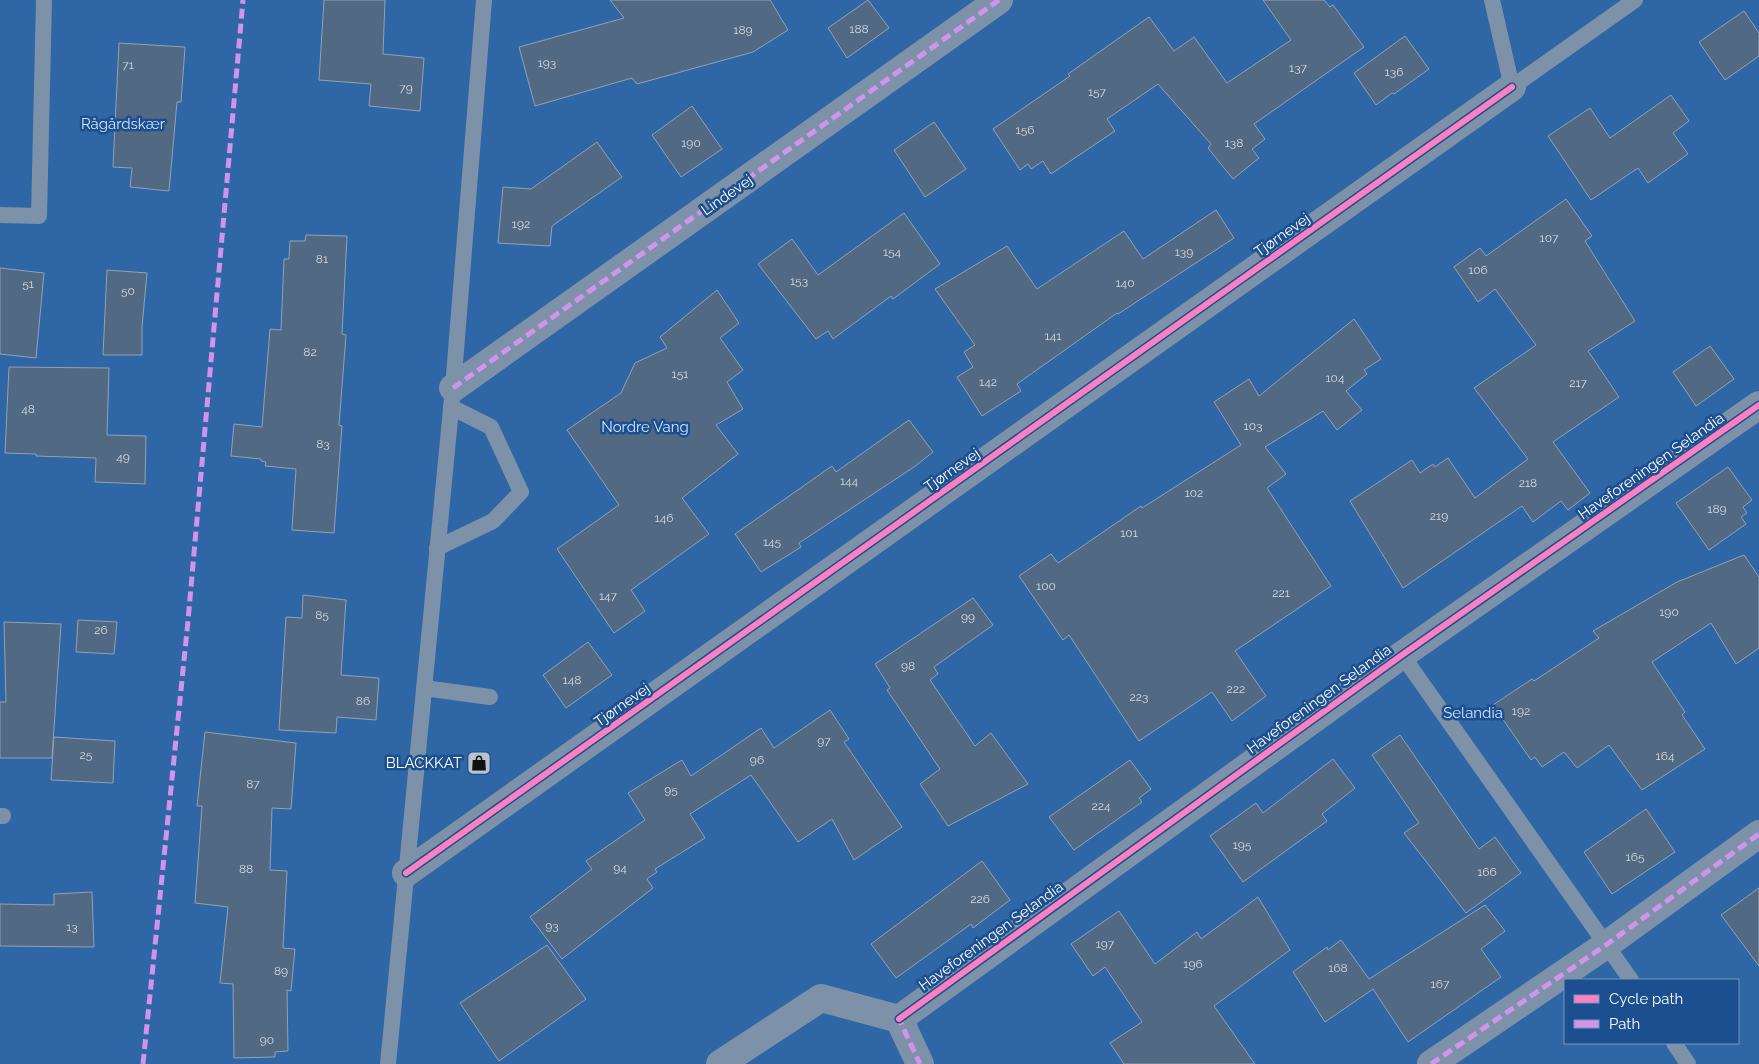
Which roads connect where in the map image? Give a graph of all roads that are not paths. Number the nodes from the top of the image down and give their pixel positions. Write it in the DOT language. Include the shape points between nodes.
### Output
graph roads {
  1 [pos="44,0"];
  2 [pos="484,0"];
  3 [pos="999,0"];
  4 [pos="1492,0"];
  5 [pos="1635,0"];
  6 [pos="1512,87"];
  7 [pos="0,215"];
  8 [pos="452,398"];
  9 [pos="1759,405"];
  10 [pos="437,548"];
  11 [pos="1402,655"];
  12 [pos="424,688"];
  13 [pos="490,697"];
  14 [pos="1759,834"];
  15 [pos="406,873"];
  16 [pos="1606,945"];
  17 [pos="1630,979"];
  18 [pos="899,1019"];
  19 [pos="1675,1044"];
  20 [pos="388,1064"];
  21 [pos="720,1064"];
  22 [pos="920,1064"];
  23 [pos="1432,1064"];
  24 [pos="1688,1064"];
  1 -- 7 [label="lane" via="39,216"];
  2 -- 8 [label="lane"];
  3 -- 8 [label="street, Lindevej"];
  4 -- 6 [label="lane"];
  5 -- 6 [label="lane, Tjørnevej"];
  6 -- 15 [label="street, Tjørnevej"];
  8 -- 10 [label="lane"];
  8 -- 10 [label="lane" via="491,427 521,492 493,521"];
  9 -- 11 [label="street, Haveforeningen Selandia"];
  10 -- 12 [label="lane"];
  11 -- 16 [label="lane, Haveforeningen Selandia"];
  11 -- 18 [label="street, Haveforeningen Selandia"];
  12 -- 13 [label="lane"];
  12 -- 15 [label="lane"];
  14 -- 16 [label="street"];
  15 -- 20 [label="lane"];
  16 -- 17 [label="lane, Haveforeningen Selandia"];
  16 -- 23 [label="street"];
  18 -- 21 [label="street" via="821,998"];
  18 -- 22 [label="street"];
  19 -- 24 [label="lane"];
}
